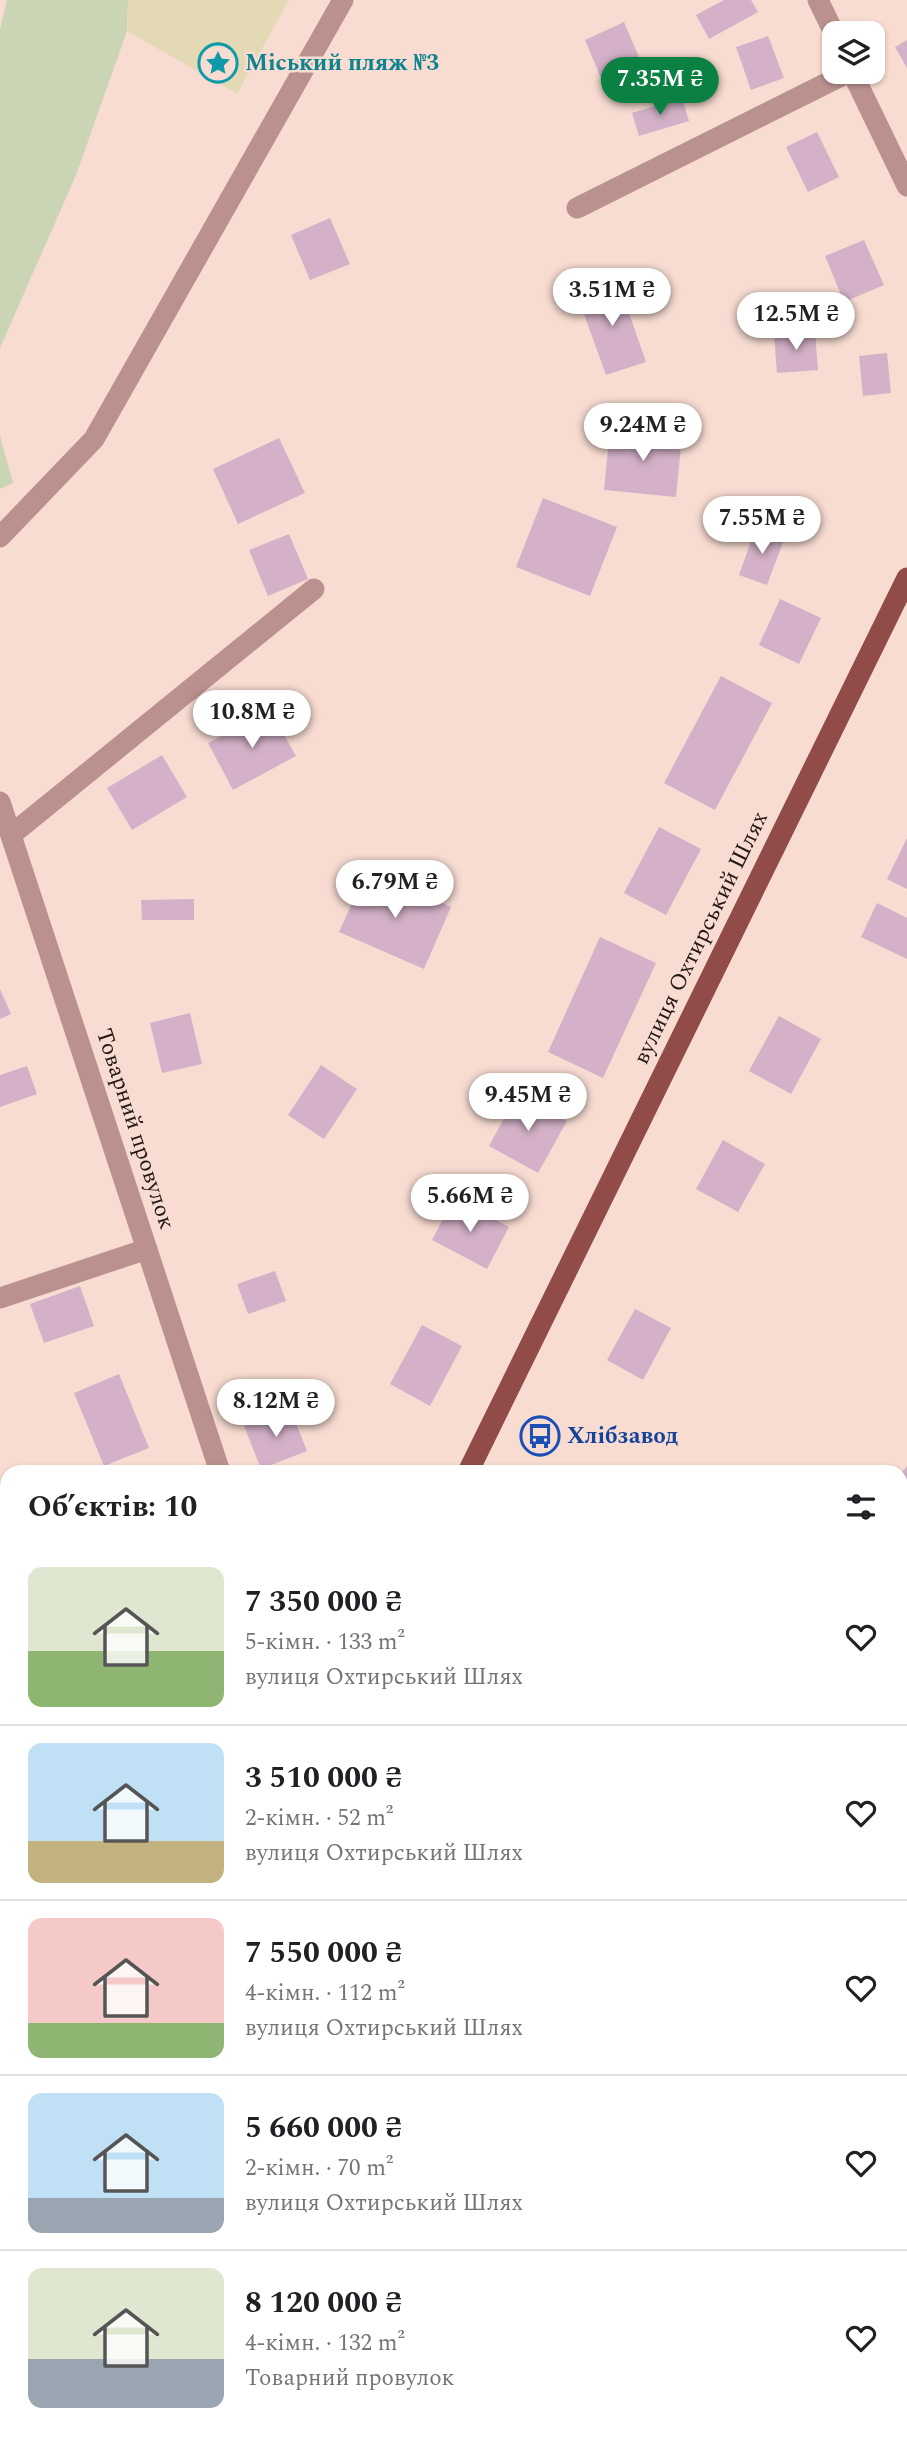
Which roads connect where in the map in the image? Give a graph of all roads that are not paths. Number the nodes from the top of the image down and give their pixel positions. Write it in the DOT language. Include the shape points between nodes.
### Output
graph roads {
  1 [pos="343,0"];
  2 [pos="818,0"];
  3 [pos="828,21"];
  4 [pos="827,84"];
  5 [pos="857,84"];
  6 [pos="907,186"];
  7 [pos="577,208"];
  8 [pos="0,537"];
  9 [pos="907,578"];
  10 [pos="314,589"];
  11 [pos="0,802"];
  12 [pos="11,835"];
  13 [pos="147,1249"];
  14 [pos="0,1298"];
  15 [pos="218,1465"];
  16 [pos="471,1465"];
  1 -- 8 [label="street" via="94,439"];
  2 -- 3 [label="street"];
  4 -- 7 [label="street"];
  5 -- 6 [label="street"];
  9 -- 16 [label="main road, вулиця Охтирський Шлях"];
  10 -- 12 [label="street"];
  11 -- 12 [label="street, Товарний провулок"];
  12 -- 13 [label="street, Товарний провулок"];
  13 -- 14 [label="street"];
  13 -- 15 [label="street, Товарний провулок"];
}
